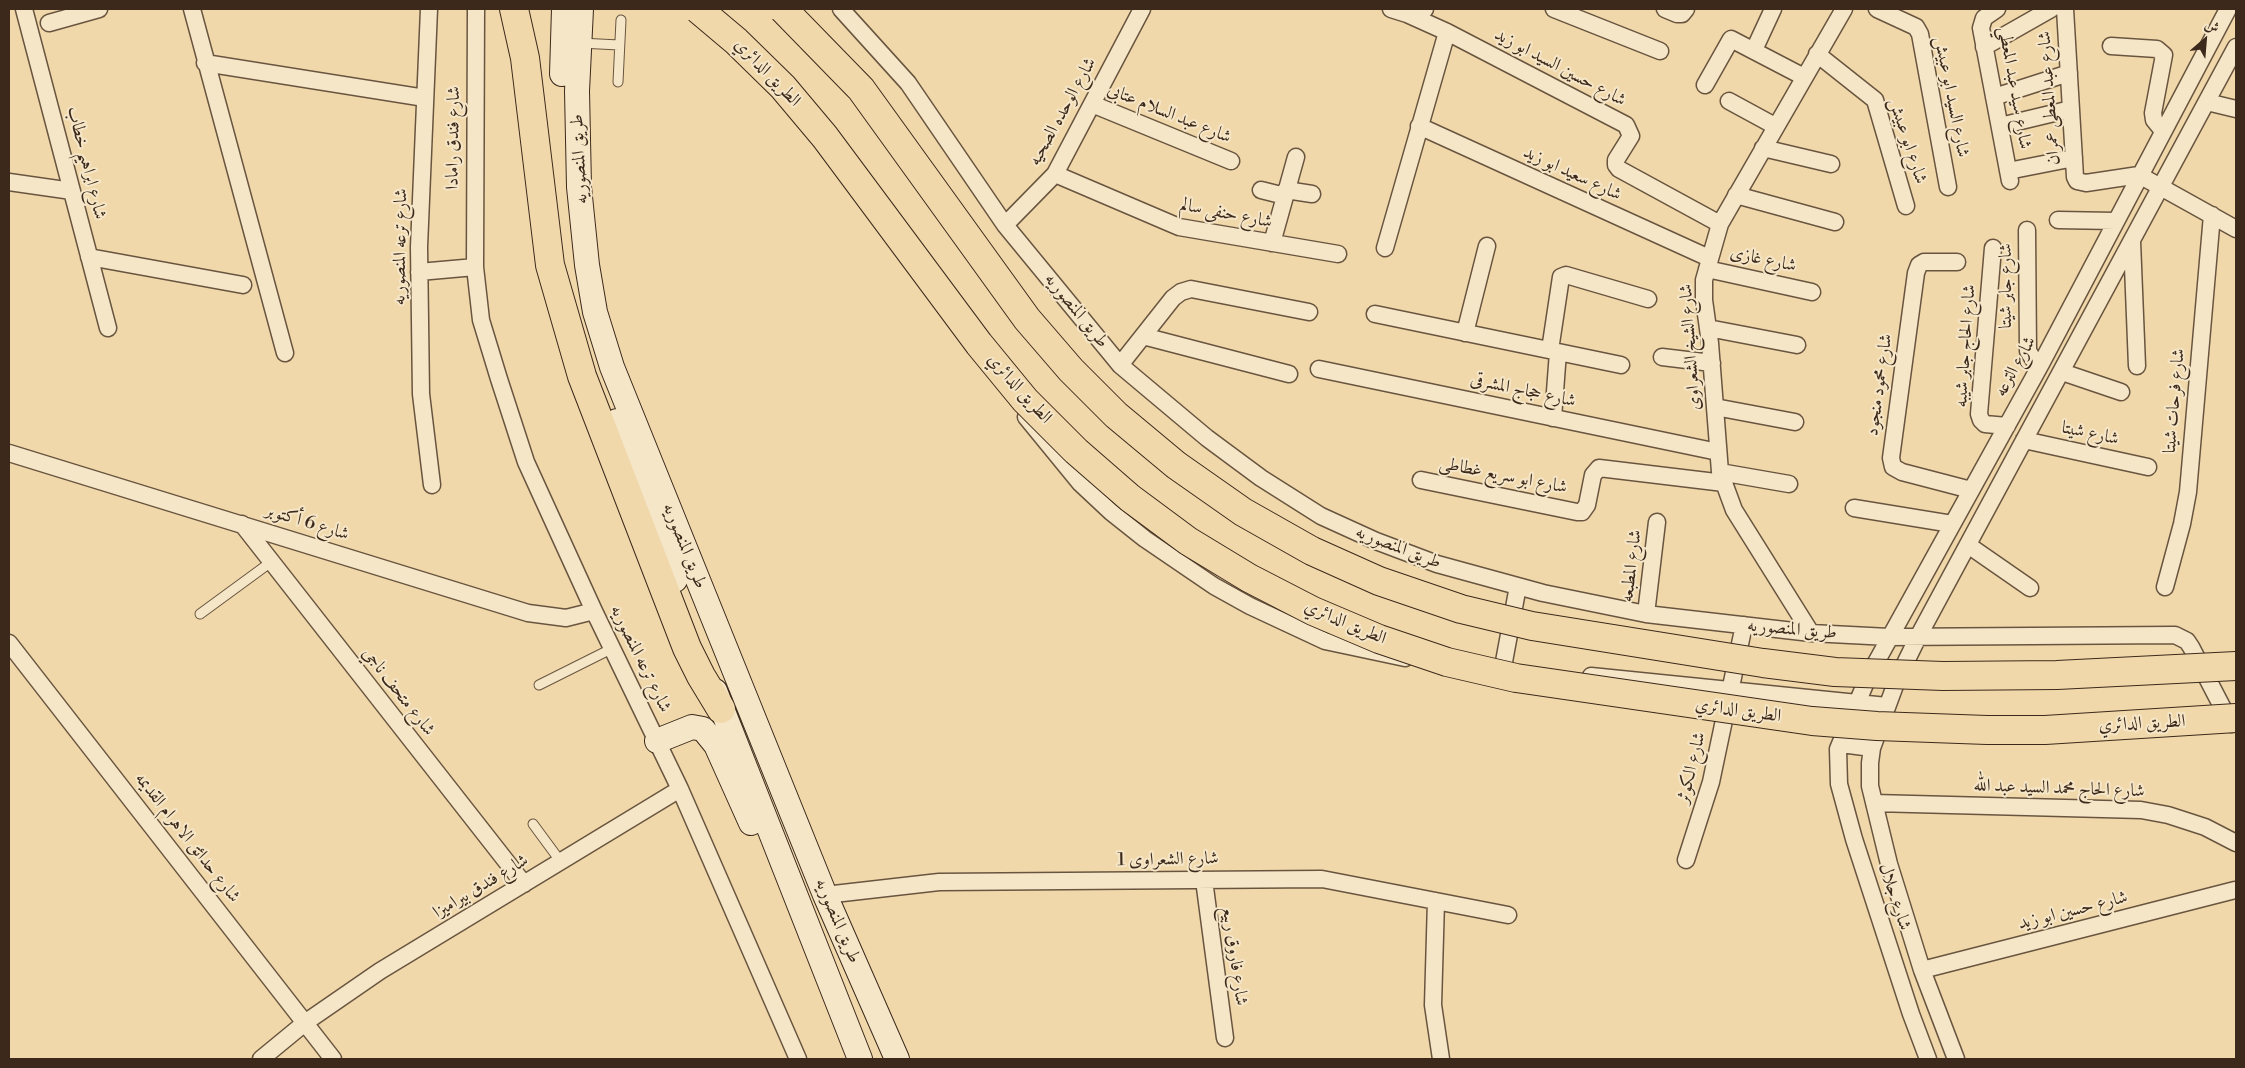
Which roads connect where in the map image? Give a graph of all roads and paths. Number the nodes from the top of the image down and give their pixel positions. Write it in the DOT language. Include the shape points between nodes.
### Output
graph roads {
  1 [pos="24,9"];
  2 [pos="99,9"];
  3 [pos="192,9"];
  4 [pos="429,9"];
  5 [pos="476,9"];
  6 [pos="514,9"];
  7 [pos="564,9"];
  8 [pos="581,9"];
  9 [pos="698,9"];
  10 [pos="783,9"];
  11 [pos="841,9"];
  12 [pos="1142,9"];
  13 [pos="1390,9"];
  14 [pos="1425,9"];
  15 [pos="1554,9"];
  16 [pos="1665,9"];
  17 [pos="1686,9"];
  18 [pos="1773,9"];
  19 [pos="1844,9"];
  20 [pos="1877,9"];
  21 [pos="1997,9"];
  22 [pos="2051,9"];
  23 [pos="2065,9"];
  24 [pos="2228,9"];
  25 [pos="1407,14"];
  26 [pos="621,20"];
  27 [pos="49,23"];
  28 [pos="1447,32"];
  29 [pos="570,43"];
  30 [pos="620,45"];
  31 [pos="2112,46"];
  32 [pos="1984,47"];
  33 [pos="2236,47"];
  34 [pos="1754,50"];
  35 [pos="1660,51"];
  36 [pos="1817,54"];
  37 [pos="205,63"];
  38 [pos="2230,70"];
  39 [pos="2069,73"];
  40 [pos="1804,77"];
  41 [pos="618,82"];
  42 [pos="1705,85"];
  43 [pos="1994,97"];
  44 [pos="425,98"];
  45 [pos="1729,101"];
  46 [pos="2207,102"];
  47 [pos="1092,104"];
  48 [pos="2071,109"];
  49 [pos="2236,109"];
  50 [pos="1419,126"];
  51 [pos="1775,126"];
  52 [pos="2000,126"];
  53 [pos="2162,131"];
  54 [pos="1763,148"];
  55 [pos="1296,156"];
  56 [pos="2074,158"];
  57 [pos="1231,161"];
  58 [pos="1831,164"];
  59 [pos="1056,174"];
  60 [pos="2139,175"];
  61 [pos="9,182"];
  62 [pos="1948,187"];
  63 [pos="2162,188"];
  64 [pos="1261,190"];
  65 [pos="72,191"];
  66 [pos="1286,193"];
  67 [pos="1312,194"];
  68 [pos="1736,195"];
  69 [pos="1906,206"];
  70 [pos="2212,215"];
  71 [pos="2058,220"];
  72 [pos="2115,221"];
  73 [pos="1835,222"];
  74 [pos="1720,224"];
  75 [pos="1005,225"];
  76 [pos="2236,228"];
  77 [pos="2027,230"];
  78 [pos="2132,241"];
  79 [pos="1272,243"];
  80 [pos="1488,246"];
  81 [pos="1385,248"];
  82 [pos="1994,248"];
  83 [pos="1338,254"];
  84 [pos="89,257"];
  85 [pos="1956,262"];
  86 [pos="1708,264"];
  87 [pos="474,267"];
  88 [pos="419,272"];
  89 [pos="243,285"];
  90 [pos="1812,292"];
  91 [pos="1648,299"];
  92 [pos="1309,312"];
  93 [pos="1375,314"];
  94 [pos="108,328"];
  95 [pos="1708,328"];
  96 [pos="1466,333"];
  97 [pos="1143,336"];
  98 [pos="1797,345"];
  99 [pos="1554,351"];
  100 [pos="285,353"];
  101 [pos="1662,357"];
  102 [pos="1712,363"];
  103 [pos="2041,364"];
  104 [pos="1120,365"];
  105 [pos="1621,365"];
  106 [pos="2137,366"];
  107 [pos="1319,369"];
  108 [pos="2062,372"];
  109 [pos="1289,374"];
  110 [pos="2121,392"];
  111 [pos="1715,407"];
  112 [pos="1553,418"];
  113 [pos="1795,422"];
  114 [pos="2007,426"];
  115 [pos="2024,440"];
  116 [pos="1718,452"];
  117 [pos="9,454"];
  118 [pos="2148,468"];
  119 [pos="1722,477"];
  120 [pos="1421,480"];
  121 [pos="1789,484"];
  122 [pos="432,485"];
  123 [pos="1971,490"];
  124 [pos="1854,508"];
  125 [pos="1657,522"];
  126 [pos="242,524"];
  127 [pos="1952,524"];
  128 [pos="1968,545"];
  129 [pos="271,562"];
  130 [pos="1518,586"];
  131 [pos="2165,587"];
  132 [pos="2030,588"];
  133 [pos="594,611"];
  134 [pos="200,614"];
  135 [pos="1646,614"];
  136 [pos="1744,625"];
  137 [pos="1811,633"];
  138 [pos="1889,636"];
  139 [pos="1918,637"];
  140 [pos="9,643"];
  141 [pos="613,648"];
  142 [pos="2236,666"];
  143 [pos="1503,667"];
  144 [pos="539,685"];
  145 [pos="1730,690"];
  146 [pos="1858,703"];
  147 [pos="1887,706"];
  148 [pos="721,708"];
  149 [pos="2236,718"];
  150 [pos="2236,731"];
  151 [pos="657,741"];
  152 [pos="1840,744"];
  153 [pos="1872,748"];
  154 [pos="680,789"];
  155 [pos="1874,804"];
  156 [pos="534,824"];
  157 [pos="2236,843"];
  158 [pos="1686,860"];
  159 [pos="561,862"];
  160 [pos="784,869"];
  161 [pos="1204,880"];
  162 [pos="524,884"];
  163 [pos="2235,890"];
  164 [pos="825,895"];
  165 [pos="1436,901"];
  166 [pos="1508,915"];
  167 [pos="1922,970"];
  168 [pos="306,1022"];
  169 [pos="1225,1038"];
  170 [pos="261,1059"];
  171 [pos="333,1059"];
  172 [pos="798,1059"];
  173 [pos="860,1059"];
  174 [pos="897,1059"];
  175 [pos="1441,1059"];
  176 [pos="1928,1059"];
  177 [pos="1956,1059"];
  1 -- 65 [label="street, شارع ابراهيم خطاب"];
  2 -- 27 [label="street"];
  3 -- 37 [label="street"];
  4 -- 44 [label="street, شارع ترعه المنصوريه"];
  5 -- 87 [label="street, شارع فندق رامادا"];
  6 -- 148 [label="highway" via="525,58 550,265 582,376 680,630 701,676"];
  7 -- 29 [label="main road, طريق المنصوريه"];
  8 -- 29 [label="main road, طريق المنصوريه"];
  9 -- 143 [label="street" via="793,107 857,188 1046,444 1080,483 1112,512 1214,586 1325,641 1387,656"];
  9 -- 149 [label="highway, الطريق الدائري, bridge" via="776,80 819,130 979,344 1025,400 1076,451 1130,498 1188,541 1313,611 1379,639 1447,662 1516,678 1812,721 1938,730 2026,730"];
  10 -- 142 [label="highway, bridge" via="861,89 1027,319 1116,415 1176,465 1243,512 1379,581 1461,609 1532,626 1835,672 1943,676 2057,675"];
  11 -- 75 [label="street, طريق المنصوريه" via="908,83"];
  12 -- 47 [label="street, شارع الوحده الصحيه"];
  13 -- 25 [label="street, شارع حسين السيد ابو زيد"];
  14 -- 25 [label="street"];
  15 -- 35 [label="street"];
  16 -- 17 [label="street" via="1677,14"];
  18 -- 34 [label="street"];
  19 -- 36 [label="street, شارع الشيخ الشعراوى"];
  20 -- 62 [label="street, شارع السيد ابو عبيش" via="1916,27 1920,34"];
  21 -- 32 [label="street, شارع سيد عبد المعطي" via="1982,23"];
  22 -- 32 [label="street"];
  23 -- 39 [label="street, شارع عبد المعطى عمران"];
  24 -- 53 [label="street, شارع الترعه"];
  25 -- 28 [label="street, شارع حسين السيد ابو زيد"];
  26 -- 30 [label="lane"];
  28 -- 50 [label="street"];
  28 -- 74 [label="street, شارع حسين السيد ابو زيد" via="1626,125 1631,136 1616,160 1619,169"];
  29 -- 30 [label="lane"];
  29 -- 148 [label="main road, طريق المنصوريه" via="562,125 569,234 585,323 597,366"];
  29 -- 164 [label="main road, طريق المنصوريه" via="587,266 595,312 612,367"];
  30 -- 41 [label="lane"];
  31 -- 53 [label="street" via="2157,49 2164,54 2153,113"];
  32 -- 43 [label="street, شارع سيد عبد المعطي"];
  33 -- 38 [label="street"];
  34 -- 40 [label="street"];
  34 -- 42 [label="street" via="1732,39"];
  36 -- 40 [label="street, شارع الشيخ الشعراوى"];
  36 -- 69 [label="street, شارع ابو عبيش" via="1875,100"];
  37 -- 44 [label="street"];
  37 -- 100 [label="street"];
  38 -- 46 [label="street"];
  39 -- 43 [label="street"];
  39 -- 48 [label="street, شارع عبد المعطى عمران"];
  40 -- 51 [label="street, شارع الشيخ الشعراوى"];
  43 -- 52 [label="street, شارع سيد عبد المعطي"];
  44 -- 88 [label="street, شارع ترعه المنصوريه"];
  45 -- 51 [label="street"];
  46 -- 49 [label="street"];
  46 -- 63 [label="street"];
  47 -- 57 [label="street, شارع عبد السلام عتابى"];
  47 -- 59 [label="street, شارع الوحده الصحيه"];
  48 -- 52 [label="street"];
  48 -- 56 [label="street, شارع عبد المعطى عمران"];
  50 -- 81 [label="street"];
  50 -- 86 [label="street, شارع سعيد ابو زيد"];
  51 -- 54 [label="street, شارع الشيخ الشعراوى"];
  52 -- 56 [label="street, شارع سيد عبد المعطي" via="2009,176"];
  53 -- 60 [label="street, شارع الترعه"];
  54 -- 58 [label="street"];
  54 -- 68 [label="street, شارع الشيخ الشعراوى"];
  55 -- 66 [label="street"];
  56 -- 60 [label="street, شارع عبد المعطى عمران" via="2075,177 2082,183"];
  59 -- 75 [label="street, شارع الوحده الصحيه"];
  59 -- 79 [label="street, شارع حنفى سالم" via="1180,227"];
  60 -- 63 [label="street"];
  60 -- 72 [label="street, شارع الترعه"];
  61 -- 65 [label="street"];
  63 -- 70 [label="street"];
  63 -- 78 [label="street"];
  64 -- 66 [label="street"];
  65 -- 84 [label="street, شارع ابراهيم خطاب"];
  66 -- 67 [label="street"];
  66 -- 79 [label="street"];
  68 -- 73 [label="street"];
  68 -- 74 [label="street, شارع الشيخ الشعراوى"];
  70 -- 76 [label="street"];
  70 -- 131 [label="street, شارع فرحات شيتا" via="2188,492"];
  71 -- 72 [label="street"];
  72 -- 103 [label="street, شارع الترعه"];
  74 -- 86 [label="street, شارع الشيخ الشعراوى"];
  75 -- 104 [label="street, طريق المنصوريه"];
  77 -- 103 [label="street, شارع جابر شيتا" via="2028,351 2034,362"];
  78 -- 106 [label="street"];
  78 -- 108 [label="street"];
  79 -- 83 [label="street, شارع حنفى سالم"];
  80 -- 96 [label="street"];
  82 -- 114 [label="street, شارع الحاج جابر شيبه" via="1979,414 1985,424"];
  84 -- 89 [label="street"];
  84 -- 94 [label="street, شارع ابراهيم خطاب"];
  85 -- 123 [label="street, شارع محمود منجود" via="1924,262 1916,273 1891,458 1893,467 1902,472"];
  86 -- 90 [label="street, شارع غازى"];
  86 -- 95 [label="street, شارع الشيخ الشعراوى" via="1704,300"];
  87 -- 88 [label="street"];
  87 -- 133 [label="street, شارع ترعه المنصوريه" via="481,320 526,462"];
  88 -- 122 [label="street, شارع ترعه المنصوريه" via="421,394"];
  91 -- 99 [label="street" via="1566,275 1559,282"];
  92 -- 97 [label="street" via="1191,290 1173,298"];
  93 -- 96 [label="street"];
  95 -- 98 [label="street"];
  95 -- 102 [label="street, شارع الشيخ الشعراوى"];
  96 -- 99 [label="street"];
  97 -- 104 [label="street"];
  97 -- 109 [label="street"];
  99 -- 105 [label="street"];
  99 -- 112 [label="street"];
  101 -- 102 [label="street"];
  102 -- 111 [label="street, شارع الشيخ الشعراوى"];
  103 -- 114 [label="street, شارع الترعه"];
  104 -- 130 [label="street, طريق المنصوريه" via="1207,438 1320,516 1437,564"];
  107 -- 112 [label="street, شارع حجاج المشرقى"];
  108 -- 110 [label="street"];
  108 -- 115 [label="street"];
  111 -- 113 [label="street"];
  111 -- 116 [label="street, شارع الشيخ الشعراوى"];
  112 -- 116 [label="street, شارع حجاج المشرقى"];
  114 -- 123 [label="street, شارع الترعه"];
  115 -- 118 [label="street, شارع شيتا"];
  115 -- 128 [label="street"];
  116 -- 119 [label="street, شارع الشيخ الشعراوى"];
  117 -- 126 [label="street, شارع 6 أكتوبر"];
  119 -- 120 [label="street, شارع ابو سريع غطاطى" via="1599,468 1592,476 1587,505 1582,512"];
  119 -- 121 [label="street"];
  119 -- 137 [label="street, شارع الشيخ الشعراوى" via="1734,510"];
  123 -- 127 [label="street, شارع الترعه"];
  124 -- 127 [label="street"];
  125 -- 135 [label="street, شارع المطبعه"];
  126 -- 129 [label="street, شارع متحف ناجي"];
  126 -- 133 [label="street, شارع 6 أكتوبر" via="534,615 566,618"];
  127 -- 138 [label="street, شارع الترعه"];
  128 -- 132 [label="street"];
  128 -- 139 [label="street"];
  129 -- 134 [label="lane"];
  129 -- 162 [label="street, شارع متحف ناجي"];
  130 -- 135 [label="street, طريق المنصوريه"];
  130 -- 143 [label="street"];
  133 -- 141 [label="street, شارع ترعه المنصوريه"];
  135 -- 136 [label="street, طريق المنصوريه"];
  136 -- 137 [label="street, طريق المنصوريه"];
  136 -- 145 [label="street, شارع الكوثر"];
  137 -- 138 [label="street, طريق المنصوريه"];
  138 -- 139 [label="street, طريق المنصوريه"];
  138 -- 146 [label="street, شارع الترعه"];
  139 -- 147 [label="street"];
  139 -- 150 [label="street, طريق المنصوريه" via="2175,635 2191,648"];
  140 -- 168 [label="street, شارع حدائق الاهرام القديمه"];
  141 -- 144 [label="lane"];
  141 -- 151 [label="street, شارع ترعه المنصوريه"];
  143 -- 145 [label="street"];
  145 -- 146 [label="street"];
  145 -- 158 [label="street, شارع الكوثر" via="1711,782"];
  146 -- 147 [label="street"];
  146 -- 152 [label="street, شارع الترعه"];
  147 -- 153 [label="street"];
  148 -- 160 [label="main road, طريق المنصوريه"];
  151 -- 154 [label="street, شارع ترعه المنصوريه"];
  151 -- 160 [label="main road" via="692,727 711,737 749,820"];
  152 -- 153 [label="street"];
  152 -- 176 [label="street, شارع جلال" via="1837,757 1839,784 1854,840"];
  153 -- 155 [label="street, شارع جلال" via="1869,770"];
  154 -- 159 [label="street, شارع فندق بيراميزا"];
  154 -- 172 [label="street, شارع ترعه المنصوريه"];
  155 -- 157 [label="street, شارع الحاج محمد السيد عبد الله" via="2141,810 2168,814 2205,827"];
  155 -- 167 [label="street, شارع جلال"];
  156 -- 159 [label="lane"];
  159 -- 162 [label="street, شارع فندق بيراميزا"];
  160 -- 173 [label="main road, طريق المنصوريه"];
  161 -- 164 [label="street, شارع الشعراوى 1" via="939,882"];
  161 -- 165 [label="street, شارع الشعراوى 1" via="1322,879"];
  161 -- 169 [label="street, شارع فاروق ربيع"];
  162 -- 168 [label="street, شارع فندق بيراميزا" via="380,970"];
  163 -- 167 [label="street, شارع حسين ابو زيد"];
  164 -- 174 [label="main road, طريق المنصوريه"];
  165 -- 166 [label="street, شارع الشعراوى 1"];
  165 -- 175 [label="street" via="1433,1005"];
  167 -- 177 [label="street, شارع جلال"];
  168 -- 170 [label="street, شارع فندق بيراميزا"];
  168 -- 171 [label="street, شارع حدائق الاهرام القديمه"];
}
